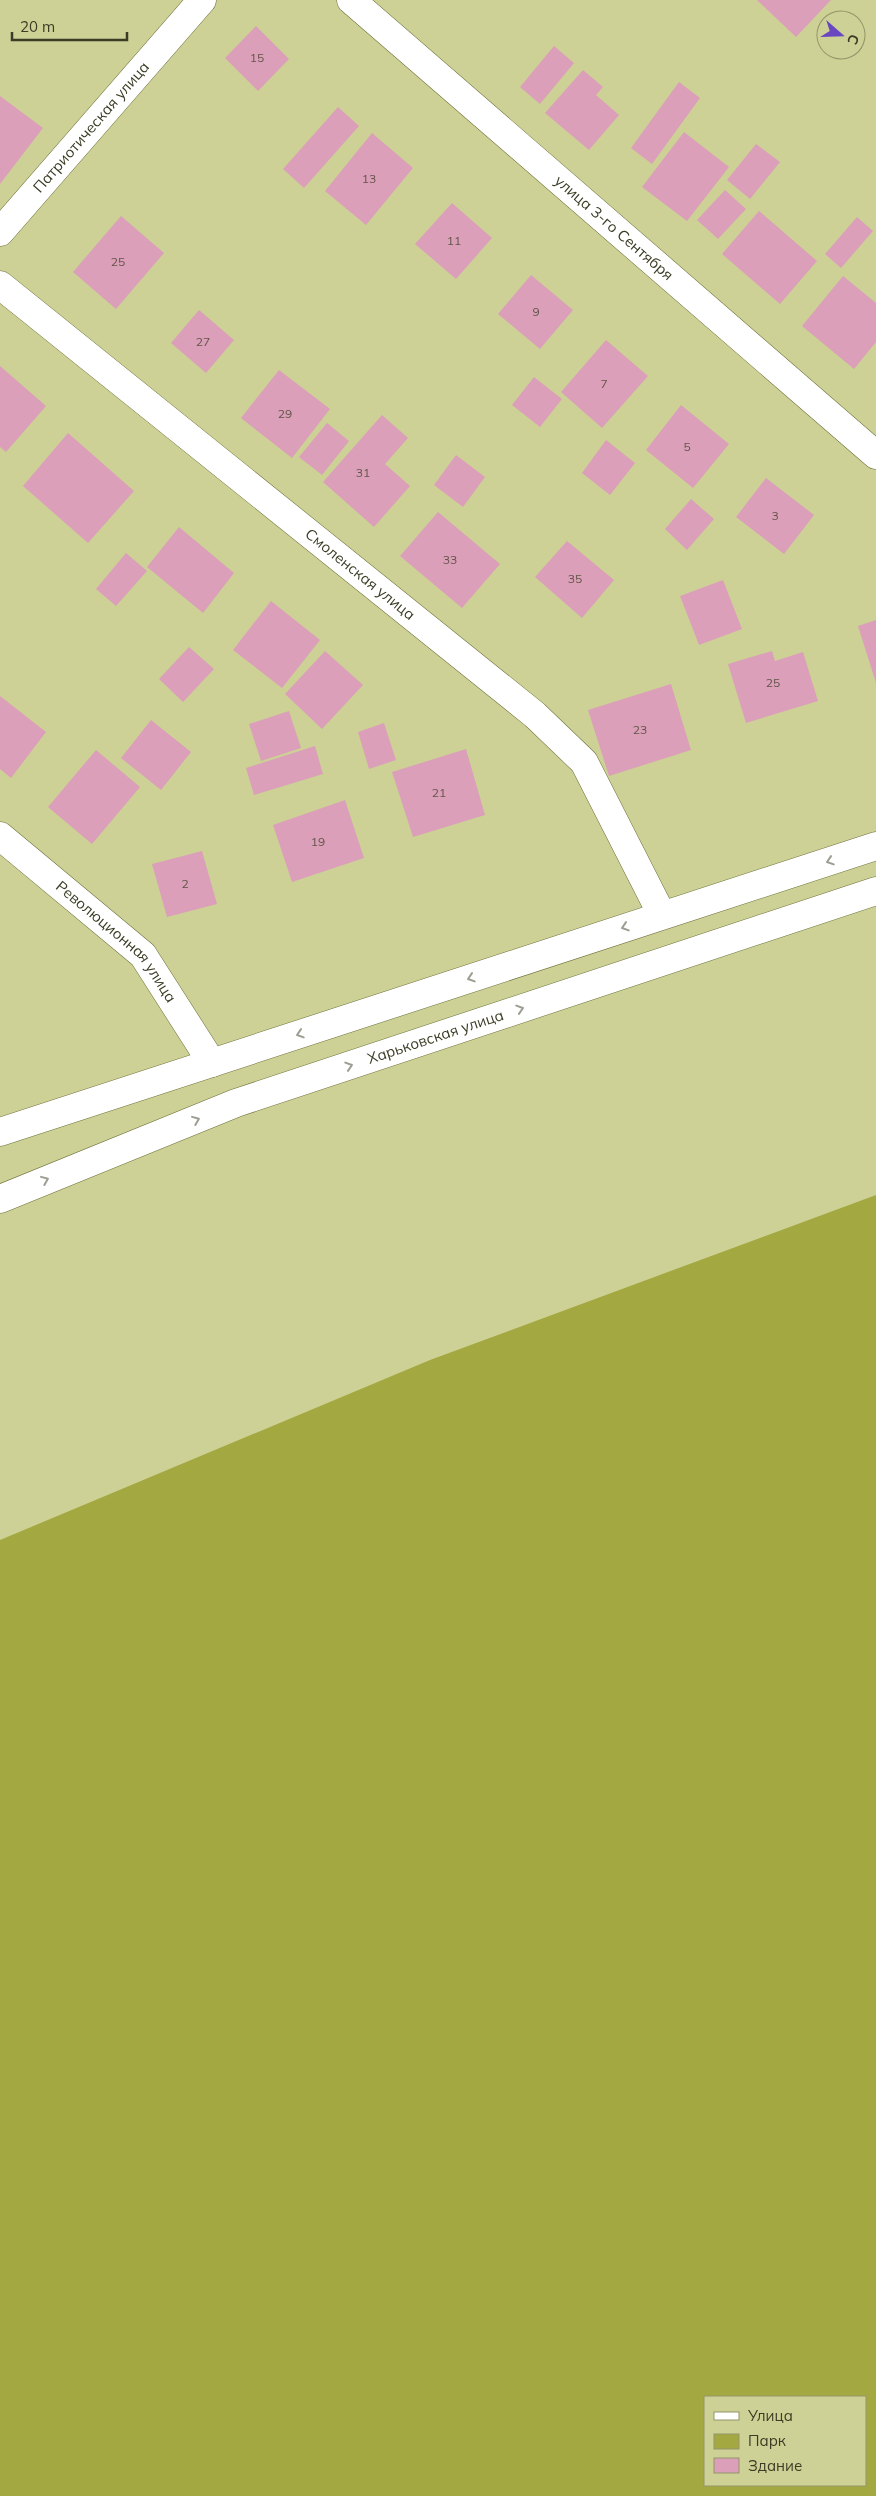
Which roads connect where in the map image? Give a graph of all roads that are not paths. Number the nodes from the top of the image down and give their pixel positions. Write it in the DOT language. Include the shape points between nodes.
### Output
graph roads {
  1 [pos="202,0"];
  2 [pos="351,0"];
  3 [pos="0,232"];
  4 [pos="0,285"];
  5 [pos="876,455"];
  6 [pos="0,836"];
  7 [pos="876,846"];
  8 [pos="876,891"];
  9 [pos="662,915"];
  10 [pos="212,1063"];
  11 [pos="0,1132"];
  12 [pos="0,1199"];
  1 -- 3 [label="main road, Патриотическая улица"];
  2 -- 5 [label="main road, улица 3-го Сентября"];
  4 -- 9 [label="main road, Смоленская улица" via="536,715 584,762"];
  6 -- 10 [label="main road, Революционная улица" via="143,955"];
  7 -- 9 [label="main road, one-way"];
  12 -- 8 [label="main road, Харьковская улица, one-way" via="236,1103"];
  9 -- 10 [label="main road, one-way"];
  10 -- 11 [label="main road"];
}
